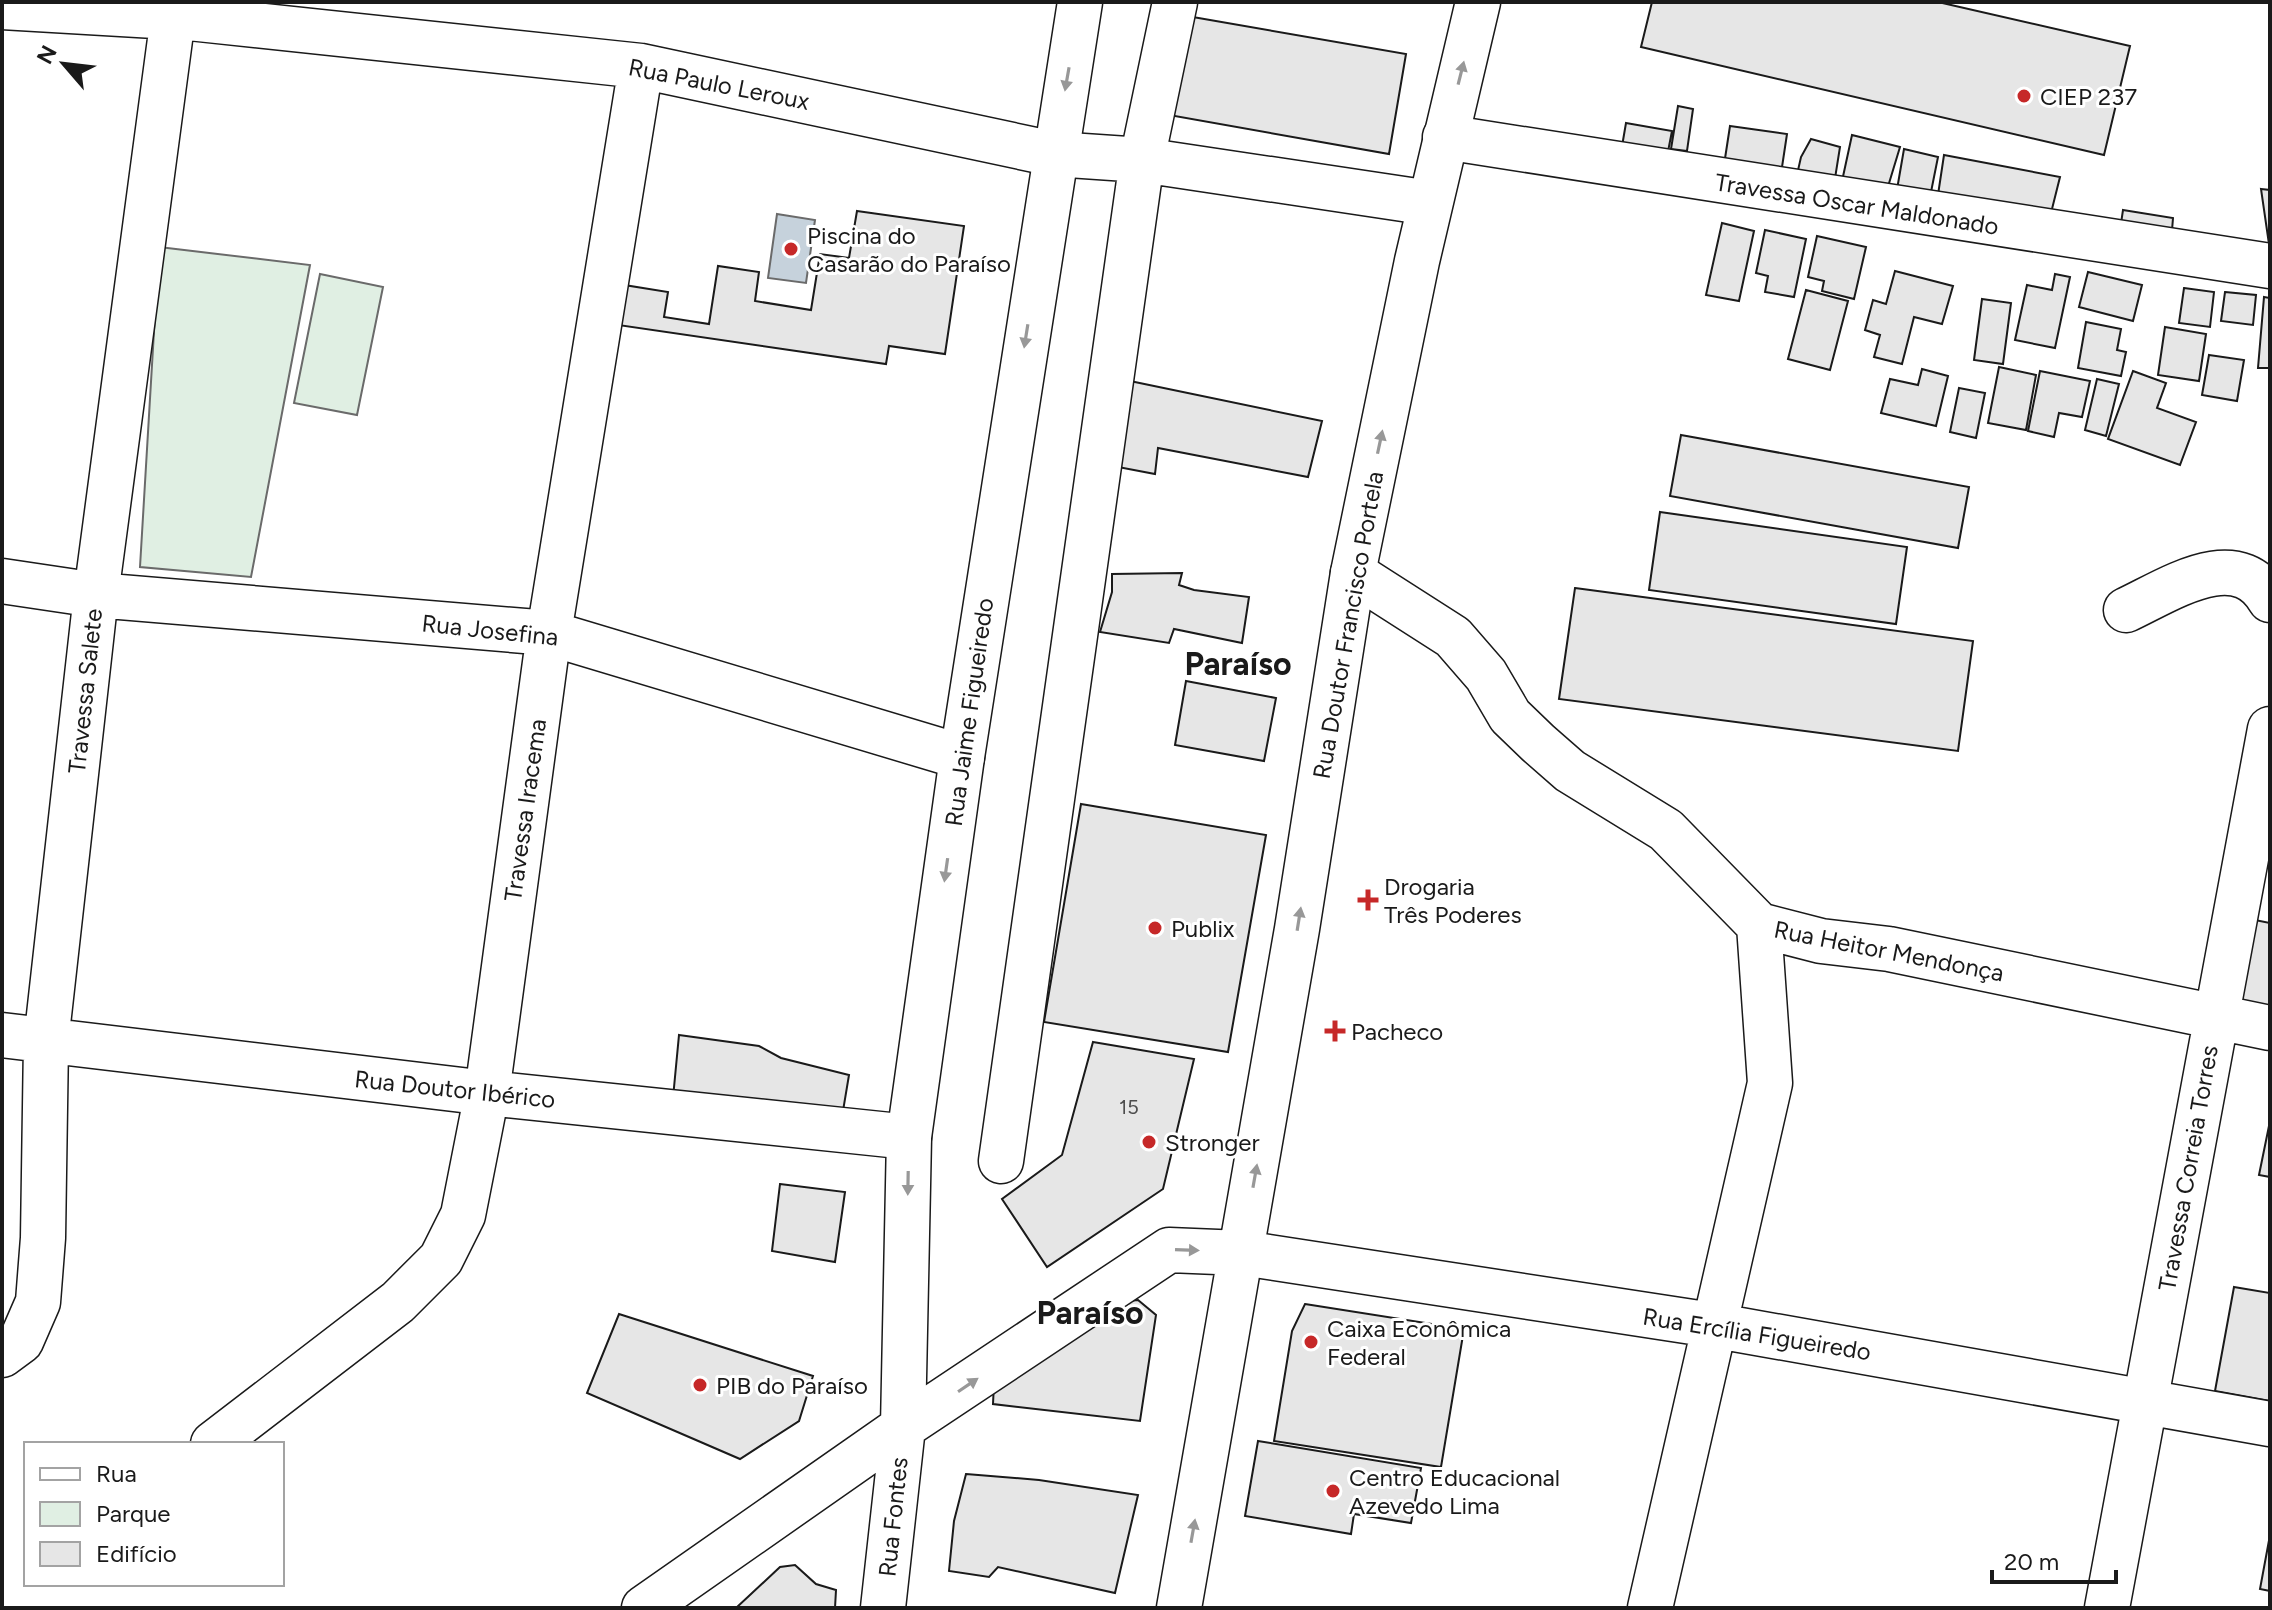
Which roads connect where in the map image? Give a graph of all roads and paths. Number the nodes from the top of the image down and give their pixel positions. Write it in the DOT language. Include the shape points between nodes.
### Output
graph roads {
  1 [pos="1080,2"];
  2 [pos="1175,2"];
  3 [pos="1478,2"];
  4 [pos="2,7"];
  5 [pos="184,12"];
  6 [pos="641,66"];
  7 [pos="1445,137"];
  8 [pos="1054,154"];
  9 [pos="1142,160"];
  10 [pos="1430,203"];
  11 [pos="2270,266"];
  12 [pos="1353,573"];
  13 [pos="2,581"];
  14 [pos="96,595"];
  15 [pos="2270,600"];
  16 [pos="2126,610"];
  17 [pos="549,633"];
  18 [pos="2270,729"];
  19 [pos="962,757"];
  20 [pos="1759,925"];
  21 [pos="2214,1018"];
  22 [pos="2270,1028"];
  23 [pos="2,1035"];
  24 [pos="46,1042"];
  25 [pos="487,1093"];
  26 [pos="909,1137"];
  27 [pos="1001,1161"];
  28 [pos="1242,1253"];
  29 [pos="1712,1325"];
  30 [pos="2,1355"];
  31 [pos="2147,1400"];
  32 [pos="2270,1424"];
  33 [pos="903,1427"];
  34 [pos="216,1442"];
  35 [pos="644,1608"];
  36 [pos="883,1608"];
  37 [pos="1179,1608"];
  38 [pos="1650,1608"];
  39 [pos="2107,1608"];
  1 -- 8 [label="street, Rua Jaime Figueiredo, one-way"];
  2 -- 9 [label="street"];
  7 -- 3 [label="street, Rua Doutor Francisco Portela, one-way"];
  4 -- 5 [label="street, Rua Paulo Leroux"];
  5 -- 6 [label="street, Rua Paulo Leroux"];
  5 -- 14 [label="street, Travessa Salete"];
  6 -- 8 [label="street, Rua Paulo Leroux"];
  6 -- 17 [label="street, Travessa Iracema"];
  7 -- 10 [label="street, Rua Doutor Francisco Portela"];
  7 -- 11 [label="street, Travessa Oscar Maldonado"];
  8 -- 9 [label="street, Rua Paulo Leroux"];
  8 -- 19 [label="street, Rua Jaime Figueiredo, one-way"];
  9 -- 10 [label="street, Rua Paulo Leroux"];
  9 -- 27 [label="street"];
  12 -- 10 [label="street, Rua Doutor Francisco Portela, one-way"];
  12 -- 20 [label="street, Rua Heitor Mendonça" via="1453,637 1486,675 1510,716 1538,743 1570,771 1666,830"];
  28 -- 12 [label="street, Rua Doutor Francisco Portela, one-way"];
  13 -- 14 [label="street, Rua Josefina"];
  14 -- 17 [label="street, Rua Josefina"];
  14 -- 24 [label="street, Travessa Salete"];
  15 -- 16 [label="street" via="2262,586 2241,573 2205,573"];
  17 -- 19 [label="street, Rua Josefina"];
  17 -- 25 [label="street, Travessa Iracema"];
  18 -- 21 [label="street, Travessa Correia Torres"];
  19 -- 26 [label="street, Rua Jaime Figueiredo, one-way"];
  20 -- 21 [label="street, Rua Heitor Mendonça"];
  20 -- 29 [label="street" via="1770,1083"];
  21 -- 22 [label="street, Rua Heitor Mendonça"];
  21 -- 31 [label="street, Travessa Correia Torres"];
  23 -- 24 [label="street, Rua Doutor Ibérico"];
  24 -- 25 [label="street, Rua Doutor Ibérico"];
  24 -- 30 [label="street, Travessa Salete" via="38,1302 21,1341"];
  25 -- 26 [label="street, Rua Doutor Ibérico"];
  25 -- 34 [label="street, Travessa Iracema" via="463,1215 441,1259 398,1302"];
  26 -- 33 [label="street, Rua Jaime Figueiredo, one-way"];
  28 -- 29 [label="street, Rua Ercília Figueiredo"];
  33 -- 28 [label="street, Rua Ercília Figueiredo, one-way" via="1169,1250"];
  37 -- 28 [label="street, Rua Doutor Francisco Portela, one-way"];
  29 -- 31 [label="street, Rua Ercília Figueiredo"];
  29 -- 38 [label="street"];
  31 -- 32 [label="street, Rua Ercília Figueiredo"];
  31 -- 39 [label="street, Travessa Correia Torres"];
  33 -- 35 [label="street, Rua Ercília Figueiredo"];
  33 -- 36 [label="street, Rua Fontes"];
}
